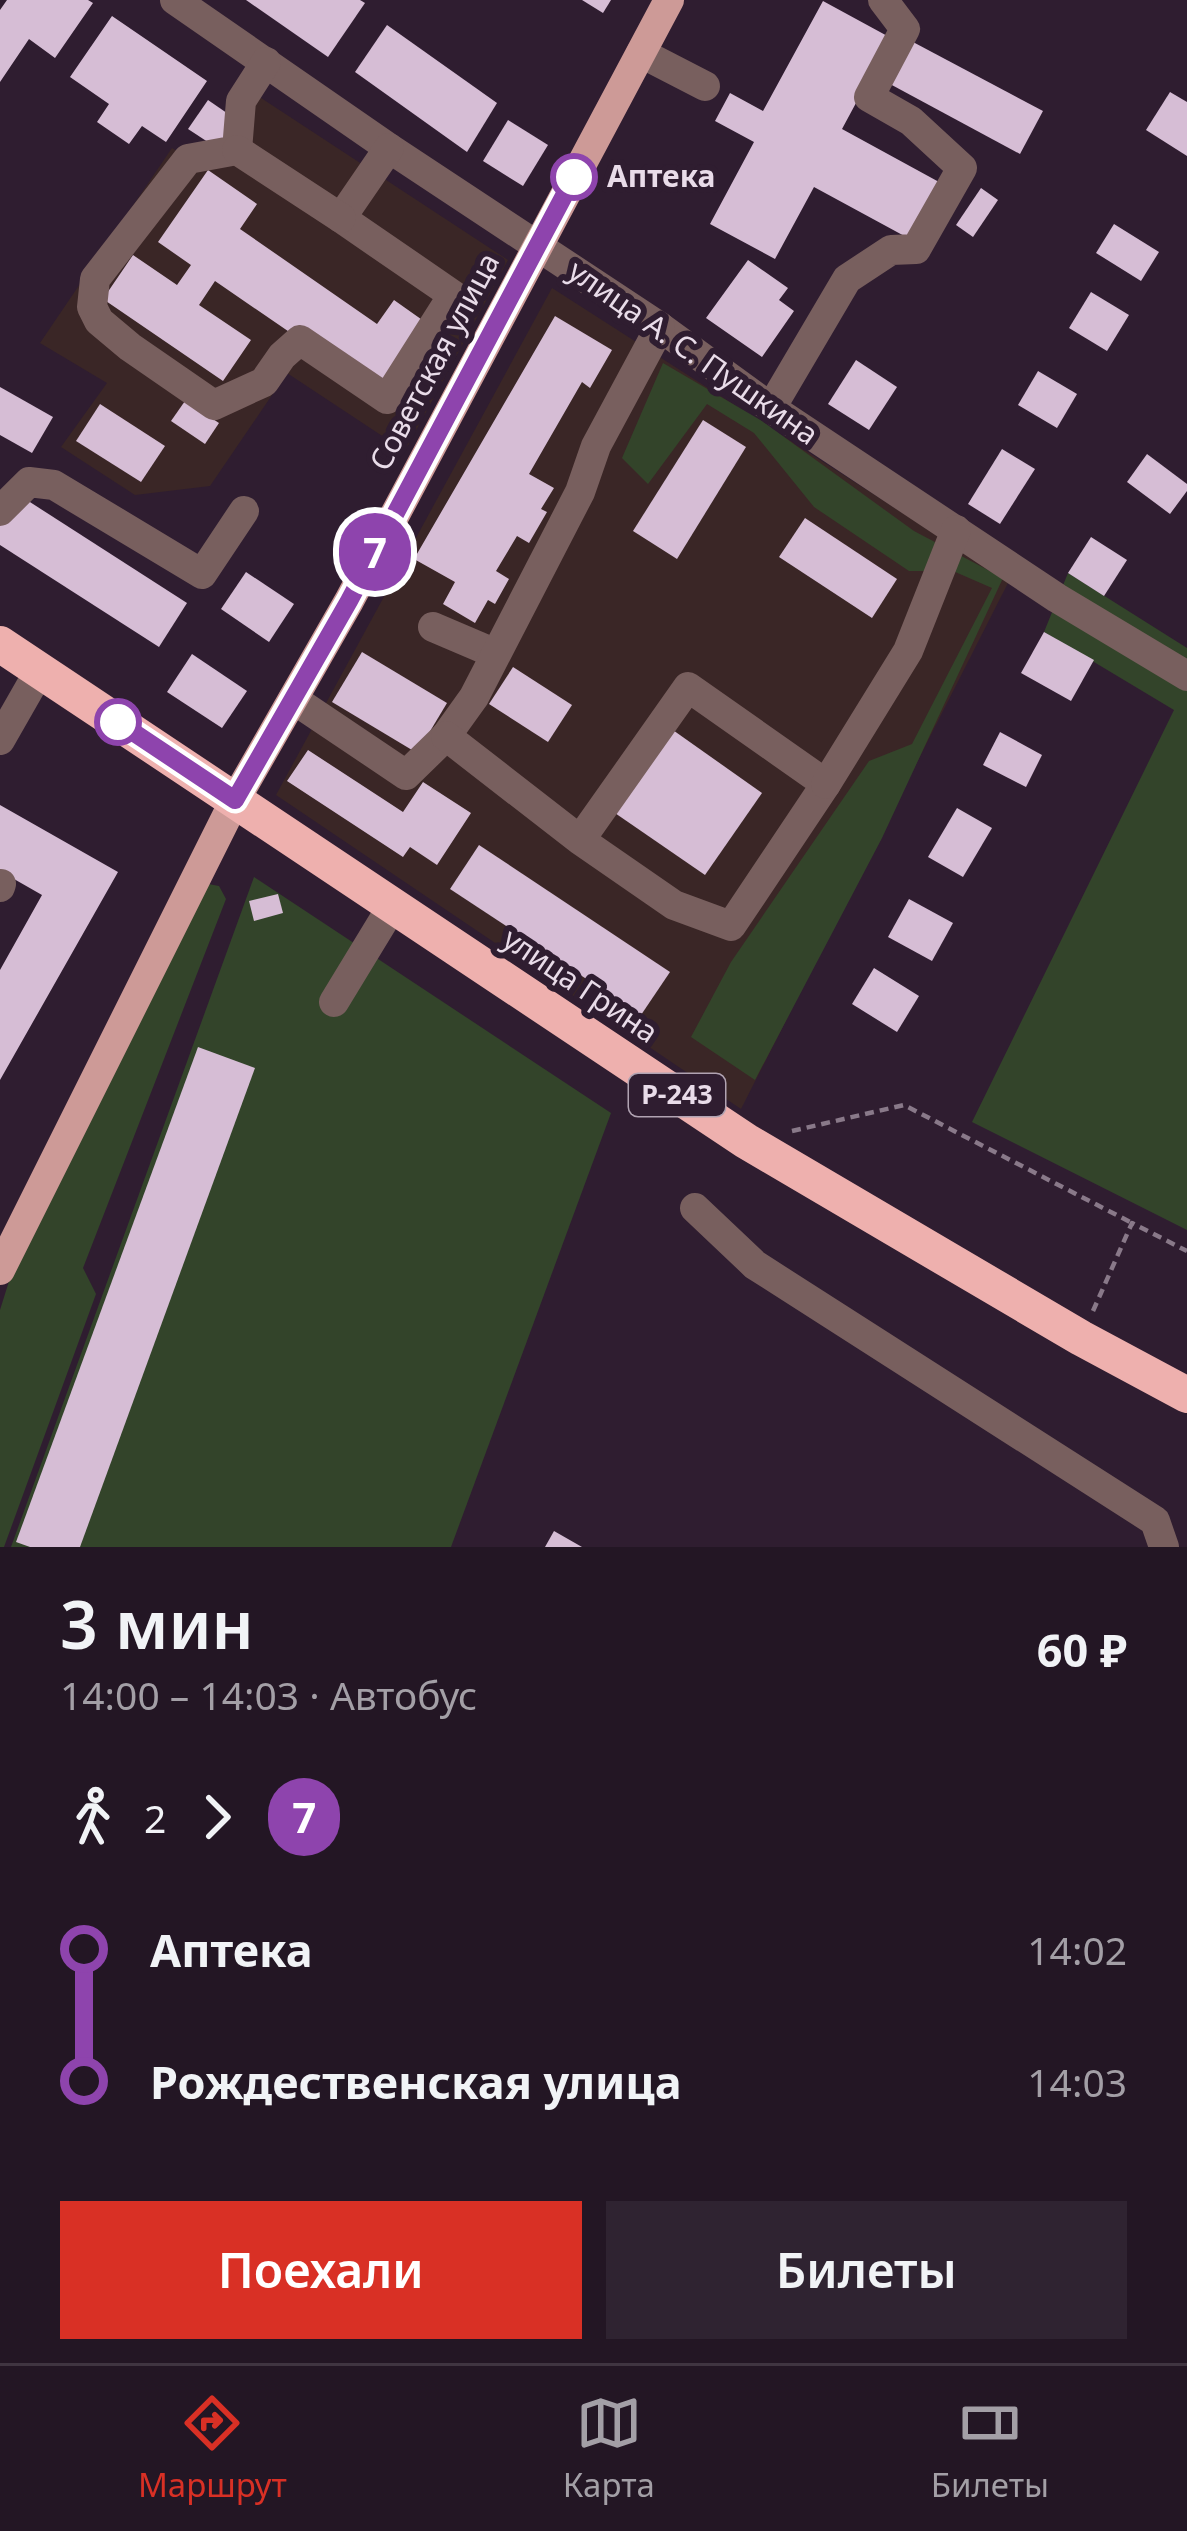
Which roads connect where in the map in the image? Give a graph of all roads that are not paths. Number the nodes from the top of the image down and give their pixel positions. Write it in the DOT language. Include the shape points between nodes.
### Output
graph roads {
  1 [pos="176,0"];
  2 [pos="669,0"];
  3 [pos="884,0"];
  4 [pos="641,52"];
  5 [pos="266,62"];
  6 [pos="705,86"];
  7 [pos="389,148"];
  8 [pos="237,150"];
  9 [pos="340,218"];
  10 [pos="537,246"];
  11 [pos="661,327"];
  12 [pos="770,408"];
  13 [pos="0,511"];
  14 [pos="244,511"];
  15 [pos="956,530"];
  16 [pos="433,627"];
  17 [pos="0,644"];
  18 [pos="494,653"];
  19 [pos="40,670"];
  20 [pos="1187,676"];
  21 [pos="292,699"];
  22 [pos="446,736"];
  23 [pos="0,740"];
  24 [pos="826,784"];
  25 [pos="235,800"];
  26 [pos="580,840"];
  27 [pos="393,905"];
  28 [pos="334,1002"];
  29 [pos="695,1208"];
  30 [pos="0,1270"];
  31 [pos="1187,1395"];
  32 [pos="1187,1520"];
  33 [pos="1160,1534"];
  1 -- 5 [label="street, улица А. С. Пушкина"];
  2 -- 4 [label="main road, Советская улица"];
  3 -- 12 [label="street" via="905,29 869,97 962,168 916,249 891,250 847,279"];
  4 -- 6 [label="street"];
  4 -- 10 [label="main road, Советская улица"];
  5 -- 7 [label="street, улица А. С. Пушкина"];
  5 -- 8 [label="street" via="241,101"];
  7 -- 9 [label="street"];
  7 -- 10 [label="street, улица А. С. Пушкина"];
  8 -- 9 [label="street"];
  8 -- 9 [label="street" via="188,159 95,279 92,307 130,347 214,405 264,382 300,340 387,399 425,344 453,296"];
  10 -- 11 [label="street, улица А. С. Пушкина"];
  10 -- 21 [label="main road, Советская улица"];
  11 -- 12 [label="street, улица А. С. Пушкина"];
  11 -- 18 [label="street"];
  12 -- 15 [label="street, улица А. С. Пушкина"];
  13 -- 14 [label="street" via="29,482 54,485 202,574"];
  15 -- 20 [label="street, улица А. С. Пушкина"];
  15 -- 24 [label="street" via="908,651"];
  16 -- 18 [label="street"];
  17 -- 19 [label="highway, улица Грина / Р-243"];
  18 -- 22 [label="street"];
  19 -- 23 [label="street"];
  19 -- 25 [label="highway, улица Грина / Р-243"];
  21 -- 22 [label="street" via="406,775"];
  21 -- 25 [label="main road, Советская улица"];
  22 -- 26 [label="street"];
  24 -- 26 [label="street" via="731,926 674,905"];
  24 -- 26 [label="street" via="688,687"];
  25 -- 27 [label="highway, улица Грина / Р-243"];
  25 -- 30 [label="main road, Советская улица"];
  27 -- 28 [label="street"];
  27 -- 31 [label="highway, улица Грина / Р-243" via="746,1141"];
  29 -- 33 [label="street" via="754,1265"];
  32 -- 33 [label="street"];
}
